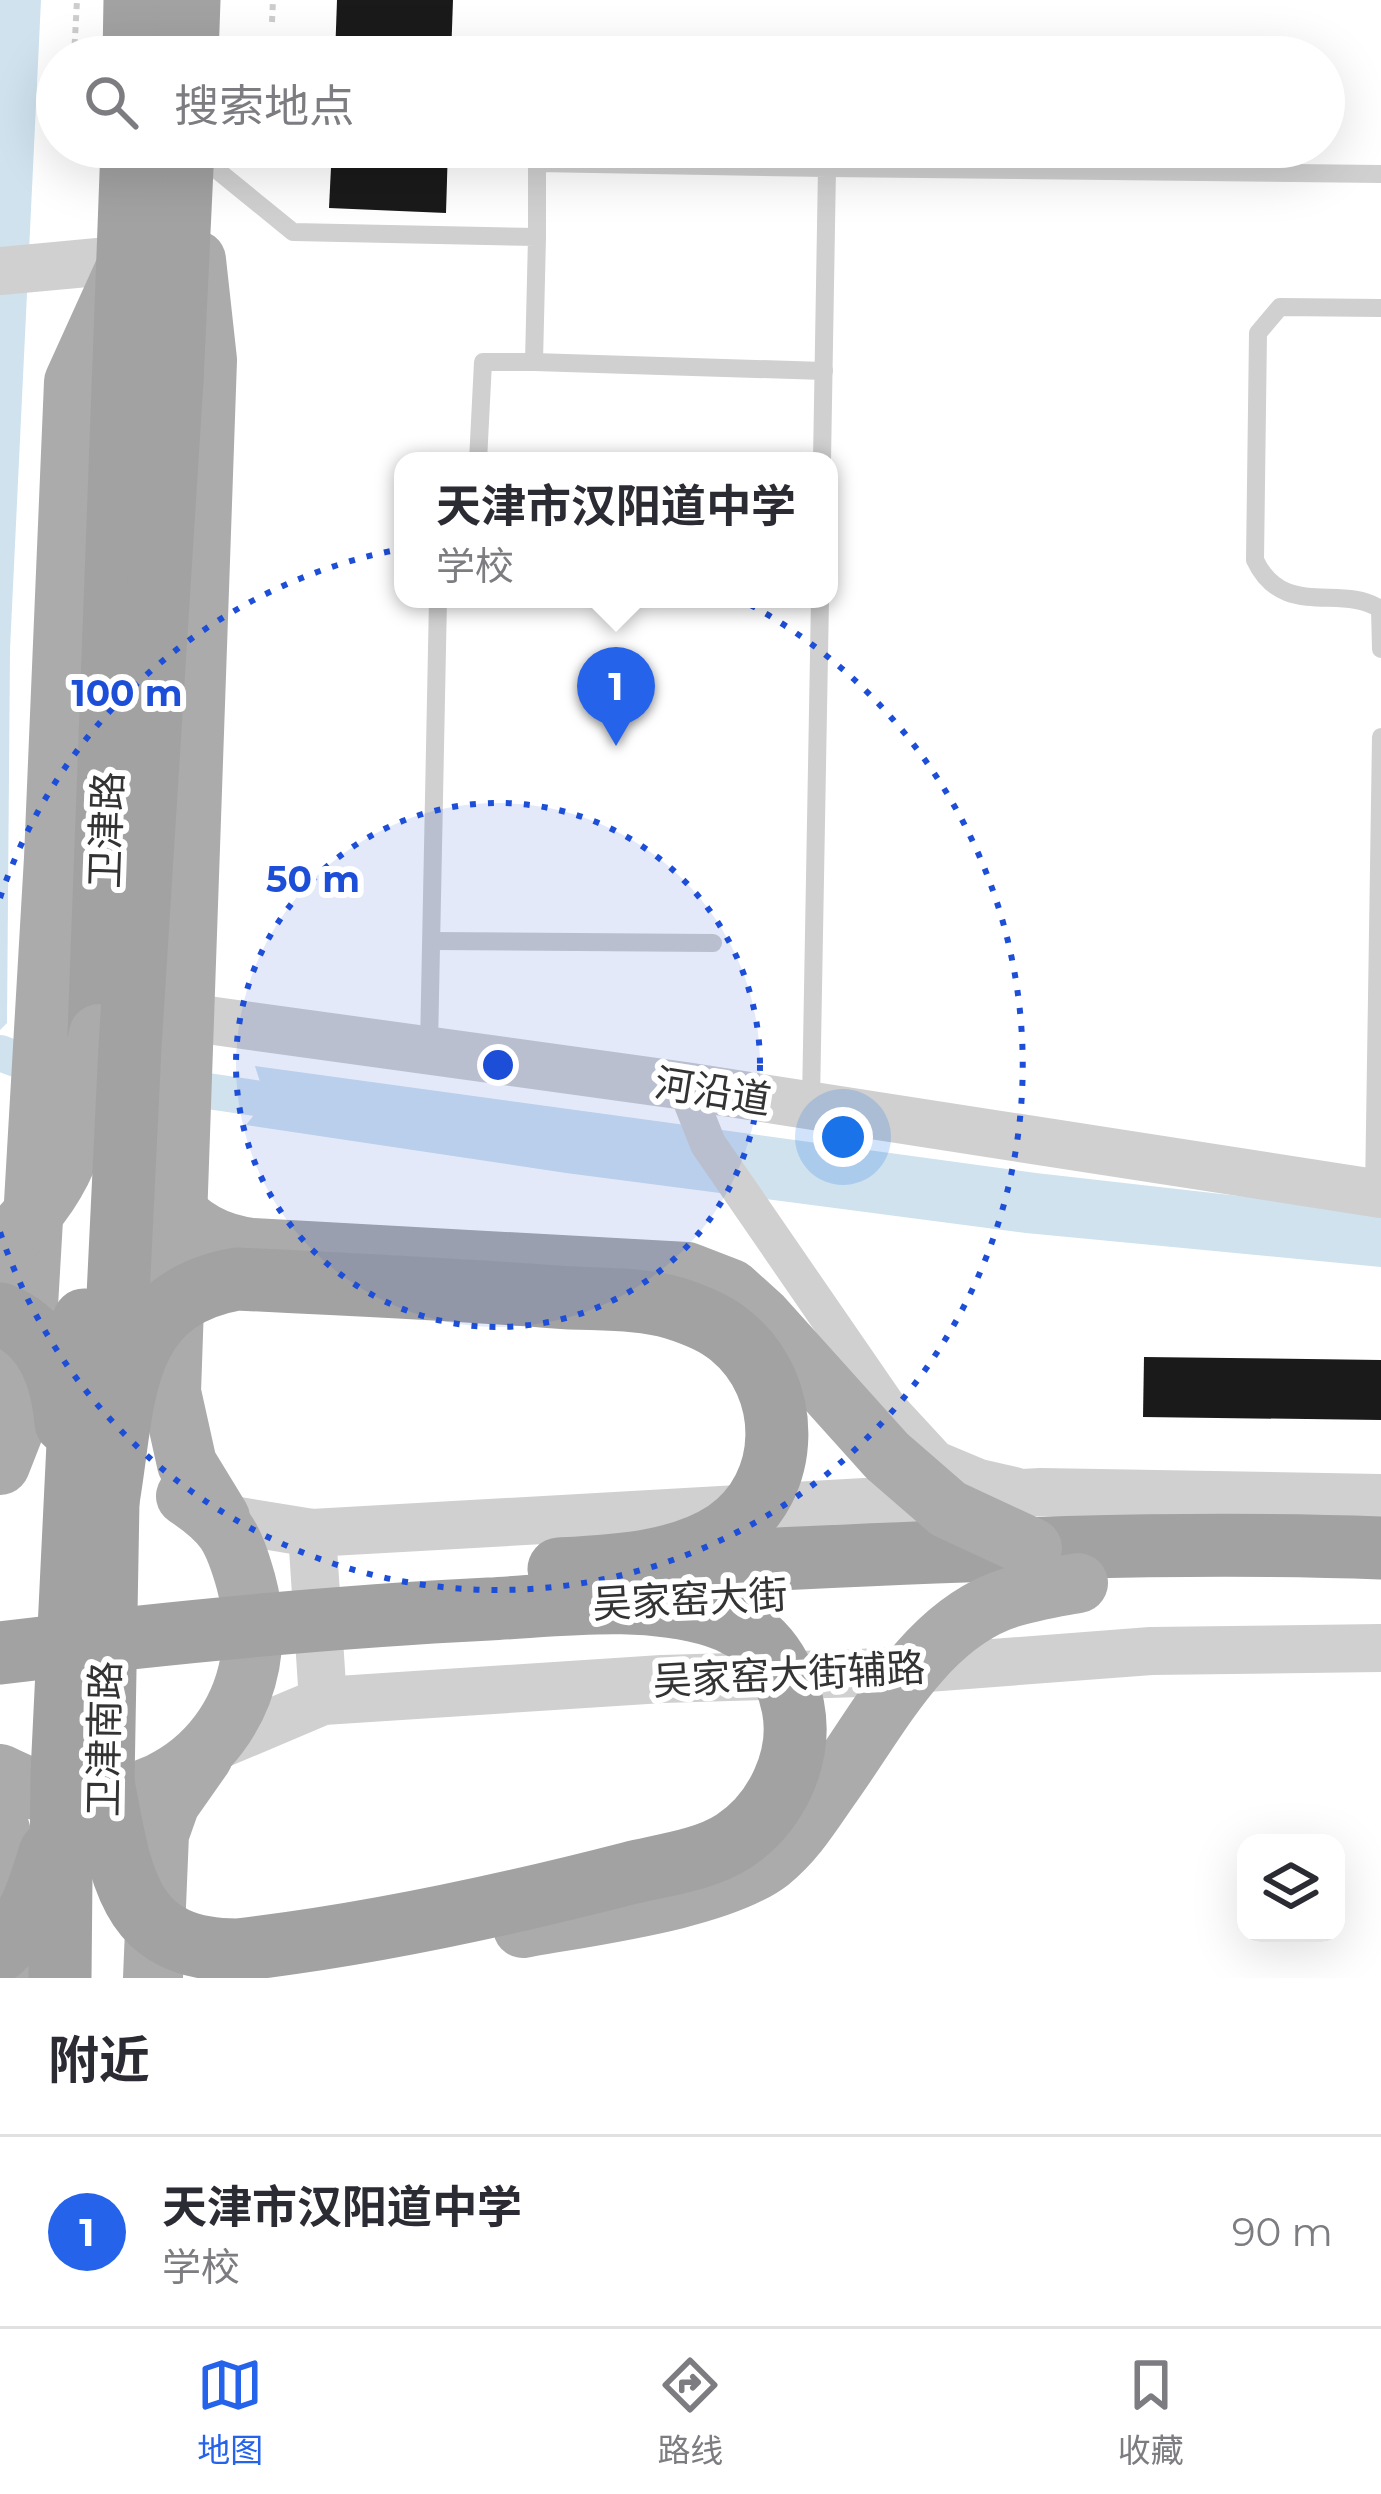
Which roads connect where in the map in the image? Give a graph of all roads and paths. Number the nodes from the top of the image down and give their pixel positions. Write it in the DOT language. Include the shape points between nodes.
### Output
graph roads {
  1 [pos="77,0"];
  2 [pos="135,0"];
  3 [pos="189,0"];
  4 [pos="273,0"];
  5 [pos="272,22"];
  6 [pos="75,36"];
  7 [pos="134,36"];
  8 [pos="188,36"];
  9 [pos="132,168"];
  10 [pos="182,168"];
  11 [pos="187,168"];
  12 [pos="212,168"];
  13 [pos="537,168"];
  14 [pos="827,168"];
  15 [pos="1381,174"];
  16 [pos="537,237"];
  17 [pos="130,259"];
  18 [pos="23,269"];
  19 [pos="1381,308"];
  20 [pos="534,362"];
  21 [pos="824,370"];
  22 [pos="148,379"];
  23 [pos="478,452"];
  24 [pos="822,452"];
  25 [pos="439,608"];
  26 [pos="820,608"];
  27 [pos="1381,649"];
  28 [pos="1381,736"];
  29 [pos="434,941"];
  30 [pos="713,943"];
  31 [pos="186,1018"];
  32 [pos="114,1041"];
  33 [pos="429,1051"];
  34 [pos="685,1086"];
  35 [pos="811,1106"];
  36 [pos="1377,1193"];
  37 [pos="0,1247"];
  38 [pos="0,1314"];
  39 [pos="0,1465"];
  40 [pos="0,1489"];
  41 [pos="1381,1498"];
  42 [pos="91,1506"];
  43 [pos="220,1518"];
  44 [pos="312,1533"];
  45 [pos="1050,1541"];
  46 [pos="1381,1548"];
  47 [pos="616,1584"];
  48 [pos="1381,1588"];
  49 [pos="0,1610"];
  50 [pos="1381,1648"];
  51 [pos="0,1653"];
  52 [pos="323,1701"];
  53 [pos="207,1750"];
  54 [pos="0,1774"];
  55 [pos="83,1779"];
  56 [pos="0,1829"];
  57 [pos="0,1950"];
  58 [pos="10,1978"];
  59 [pos="60,1978"];
  60 [pos="102,1978"];
  61 [pos="154,1978"];
  62 [pos="245,1978"];
  1 -- 6 [label="path"];
  2 -- 7 [label="highway"];
  3 -- 8 [label="highway"];
  4 -- 5 [label="path"];
  9 -- 17 [label="highway, 卫津路"];
  10 -- 22 [label="highway, 卫津路"];
  11 -- 31 [label="main road" via="207,360"];
  12 -- 16 [label="lane" via="293,232"];
  13 -- 16 [label="lane"];
  14 -- 15 [label="lane"];
  14 -- 21 [label="lane"];
  16 -- 20 [label="lane"];
  17 -- 18 [label="street"];
  17 -- 22 [label="highway, 卫津路"];
  17 -- 39 [label="main road" via="74,382 22,1409"];
  19 -- 27 [label="lane" via="1280,307 1258,333 1255,560 1265,581 1287,592 1380,609"];
  20 -- 21 [label="lane"];
  20 -- 23 [label="lane" via="483,362"];
  21 -- 24 [label="lane"];
  22 -- 32 [label="highway, 卫津路, bridge"];
  25 -- 29 [label="lane"];
  26 -- 35 [label="lane"];
  28 -- 36 [label="lane"];
  29 -- 30 [label="lane"];
  29 -- 33 [label="lane"];
  31 -- 33 [label="street, 河沿道"];
  31 -- 43 [label="main road" via="171,1392 187,1464"];
  32 -- 37 [label="main road, bridge" via="66,1166 29,1222"];
  32 -- 42 [label="highway, 卫津路, bridge"];
  32 -- 45 [label="main road, bridge" via="146,1162 164,1198 194,1229 252,1248 687,1272 731,1289 762,1316 887,1456 947,1509"];
  33 -- 34 [label="street, 河沿道"];
  34 -- 35 [label="street, 河沿道"];
  34 -- 45 [label="street" via="708,1144 877,1391 937,1459 980,1477"];
  35 -- 36 [label="street, 河沿道"];
  38 -- 42 [label="highway, bridge" via="37,1340 60,1376"];
  40 -- 43 [label="main road" via="50,1466 107,1463 161,1480"];
  41 -- 45 [label="street"];
  42 -- 47 [label="highway, bridge" via="143,1336 166,1309 213,1283 449,1288 669,1306 730,1335 747,1353 766,1381 777,1461 746,1516 724,1533"];
  42 -- 55 [label="highway, 卫津南路, bridge"];
  43 -- 44 [label="street"];
  43 -- 53 [label="main road" via="254,1613 251,1670 233,1716"];
  44 -- 45 [label="street"];
  44 -- 52 [label="street"];
  45 -- 46 [label="highway, 吴家窑大街"];
  45 -- 47 [label="highway, 吴家窑大街, bridge"];
  45 -- 48 [label="highway, 吴家窑大街"];
  45 -- 62 [label="main road, bridge" via="995,1603 945,1636 896,1692 797,1836 766,1864 731,1882 564,1920"];
  47 -- 49 [label="highway, 吴家窑大街, bridge" via="160,1595"];
  47 -- 51 [label="highway, 吴家窑大街, bridge" via="424,1612"];
  47 -- 55 [label="highway, bridge" via="745,1628 769,1649 787,1686 796,1736 779,1790 759,1820 704,1854 457,1912 206,1950 163,1932 130,1894"];
  50 -- 52 [label="street, 吴家窑大街辅路" via="1151,1651"];
  52 -- 53 [label="street, 吴家窑大街辅路"];
  53 -- 54 [label="main road" via="166,1779 123,1795 78,1799"];
  53 -- 61 [label="main road" via="159,1834"];
  55 -- 57 [label="highway, bridge" via="37,1899"];
  55 -- 59 [label="highway, 卫津南路, bridge"];
  55 -- 60 [label="highway, 卫津南路, bridge"];
  56 -- 58 [label="main road"];
}
